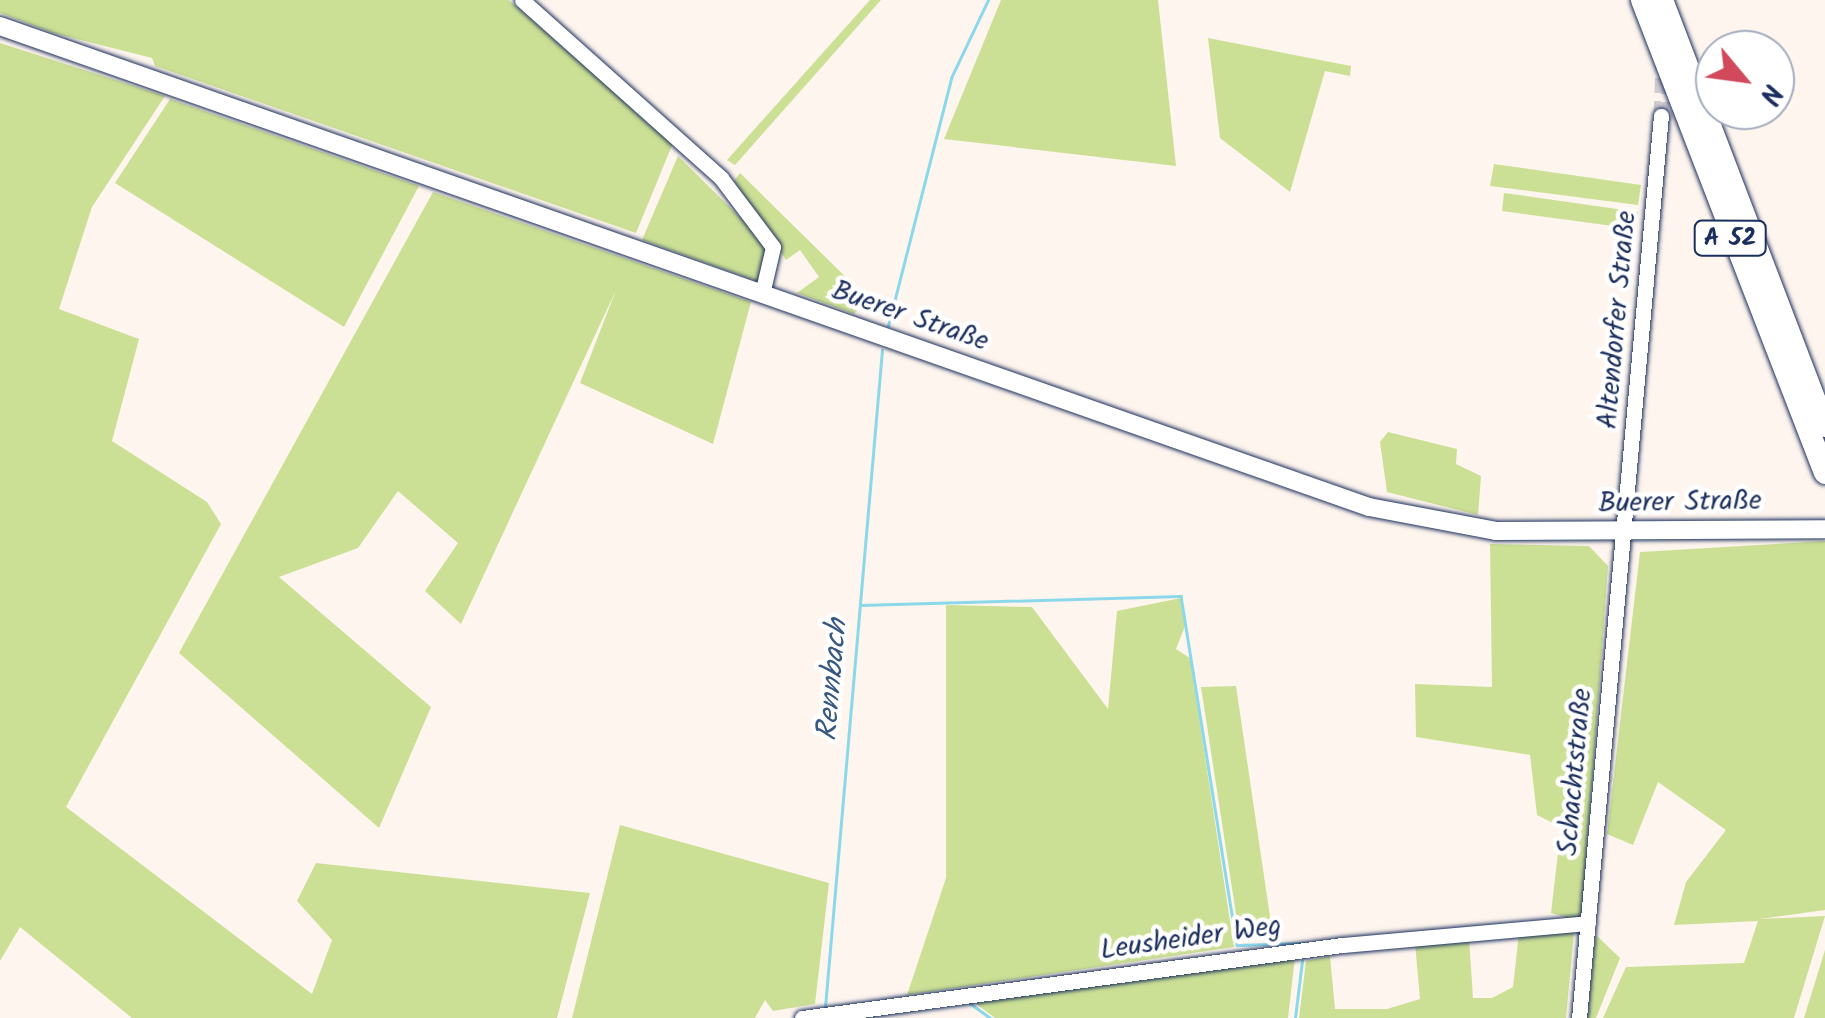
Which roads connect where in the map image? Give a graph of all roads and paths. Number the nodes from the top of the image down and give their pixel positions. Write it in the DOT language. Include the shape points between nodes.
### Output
graph roads {
  1 [pos="522,0"];
  2 [pos="1642,0"];
  3 [pos="1662,0"];
  4 [pos="0,26"];
  5 [pos="1661,116"];
  6 [pos="762,294"];
  7 [pos="1825,426"];
  8 [pos="1825,473"];
  9 [pos="1825,529"];
  10 [pos="1624,530"];
  11 [pos="1588,923"];
  12 [pos="802,1018"];
  13 [pos="1579,1018"];
  1 -- 6 [label="street" via="721,178 773,247"];
  2 -- 8 [label="highway, A 52"];
  3 -- 7 [label="highway, A 52"];
  4 -- 6 [label="main road, Buerer Straße"];
  5 -- 10 [label="street, Altendorfer Straße"];
  6 -- 10 [label="main road, Buerer Straße" via="1369,507 1496,531"];
  9 -- 10 [label="main road, Buerer Straße"];
  10 -- 11 [label="street, Schachtstraße"];
  11 -- 12 [label="street, Leusheider Weg" via="1323,947"];
  11 -- 13 [label="street, Schachtstraße"];
}
